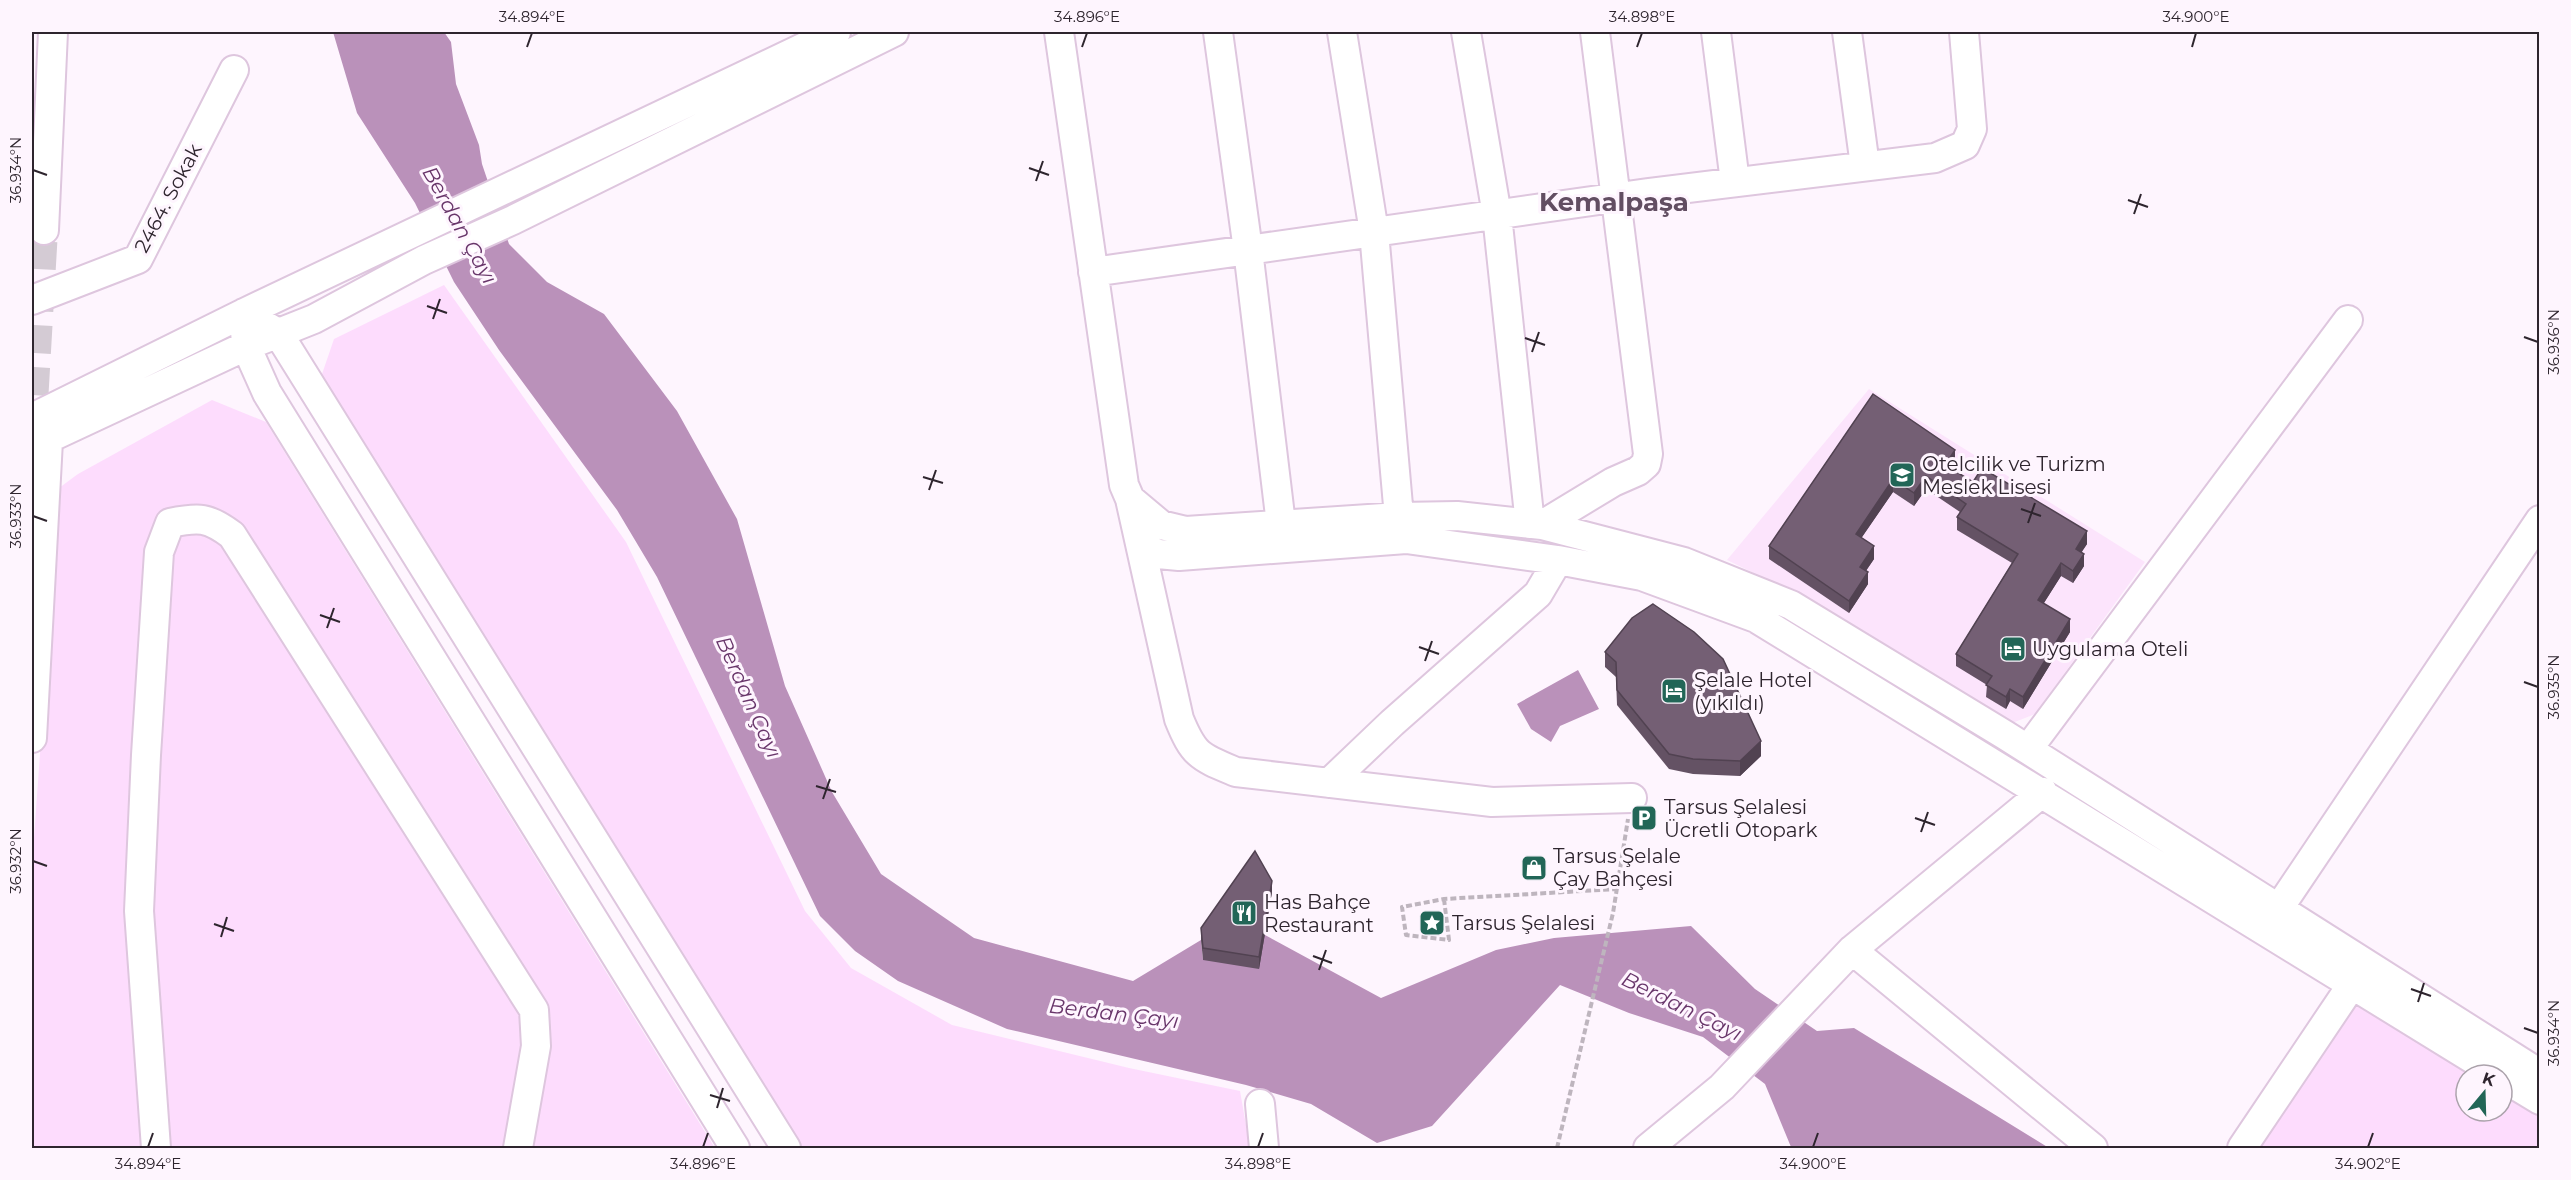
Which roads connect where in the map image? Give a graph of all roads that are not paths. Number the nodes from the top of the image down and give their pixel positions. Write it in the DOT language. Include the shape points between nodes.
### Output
graph roads {
  1 [pos="53,32"];
  2 [pos="836,32"];
  3 [pos="894,32"];
  4 [pos="1059,32"];
  5 [pos="1218,32"];
  6 [pos="1342,32"];
  7 [pos="1466,32"];
  8 [pos="1595,32"];
  9 [pos="1716,32"];
  10 [pos="1847,32"];
  11 [pos="1964,32"];
  12 [pos="234,70"];
  13 [pos="1865,166"];
  14 [pos="1735,182"];
  15 [pos="1617,197"];
  16 [pos="1497,215"];
  17 [pos="44,230"];
  18 [pos="1374,232"];
  19 [pos="1248,250"];
  20 [pos="1093,272"];
  21 [pos="32,300"];
  22 [pos="244,313"];
  23 [pos="2348,320"];
  24 [pos="278,333"];
  25 [pos="246,346"];
  26 [pos="40,428"];
  27 [pos="1130,499"];
  28 [pos="1399,517"];
  29 [pos="2540,520"];
  30 [pos="1536,524"];
  31 [pos="1281,525"];
  32 [pos="1141,546"];
  33 [pos="1558,560"];
  34 [pos="32,738"];
  35 [pos="2028,749"];
  36 [pos="1329,783"];
  37 [pos="2043,792"];
  38 [pos="1632,798"];
  39 [pos="2278,908"];
  40 [pos="1852,950"];
  41 [pos="2353,983"];
  42 [pos="2480,1063"];
  43 [pos="2540,1074"];
  44 [pos="2514,1084"];
  45 [pos="2540,1100"];
  46 [pos="1260,1104"];
  47 [pos="156,1149"];
  48 [pos="518,1149"];
  49 [pos="735,1149"];
  50 [pos="786,1149"];
  51 [pos="1264,1149"];
  52 [pos="1648,1149"];
  53 [pos="2093,1149"];
  54 [pos="2242,1149"];
  1 -- 17 [label="street"];
  2 -- 22 [label="street"];
  3 -- 24 [label="street" via="424,260 314,319"];
  4 -- 20 [label="street"];
  5 -- 19 [label="street"];
  6 -- 18 [label="street"];
  7 -- 16 [label="street"];
  8 -- 15 [label="street"];
  9 -- 14 [label="street"];
  10 -- 13 [label="street"];
  11 -- 13 [label="street" via="1972,129 1965,146 1935,158"];
  12 -- 21 [label="street, 2464. Sokak" via="138,259"];
  13 -- 14 [label="street"];
  14 -- 15 [label="street"];
  15 -- 16 [label="street"];
  15 -- 30 [label="street" via="1648,454 1646,464"];
  16 -- 18 [label="street"];
  16 -- 30 [label="street"];
  18 -- 19 [label="street"];
  18 -- 28 [label="street"];
  19 -- 20 [label="street"];
  19 -- 31 [label="street"];
  20 -- 27 [label="street" via="1124,485"];
  22 -- 24 [label="street"];
  22 -- 25 [label="street"];
  22 -- 26 [label="street"];
  23 -- 35 [label="street"];
  24 -- 25 [label="street"];
  24 -- 50 [label="street"];
  25 -- 26 [label="street"];
  25 -- 49 [label="street" via="267,393"];
  26 -- 34 [label="street"];
  27 -- 31 [label="street" via="1161,525 1186,531"];
  27 -- 32 [label="street"];
  28 -- 30 [label="street" via="1457,516"];
  28 -- 31 [label="street"];
  29 -- 39 [label="street"];
  30 -- 35 [label="street" via="1684,562 1791,605"];
  32 -- 33 [label="street" via="1158,554 1179,556 1406,539"];
  32 -- 36 [label="street" via="1179,719 1201,758 1236,772"];
  33 -- 36 [label="street" via="1538,594"];
  33 -- 37 [label="street" via="1642,576 1756,618"];
  35 -- 39 [label="street"];
  36 -- 38 [label="street" via="1492,802"];
  37 -- 40 [label="street"];
  37 -- 41 [label="street"];
  39 -- 43 [label="street"];
  40 -- 52 [label="street" via="1722,1087"];
  40 -- 53 [label="street"];
  41 -- 42 [label="street"];
  41 -- 54 [label="street"];
  44 -- 45 [label="street"];
  46 -- 51 [label="street"];
  47 -- 48 [label="street" via="139,912 146,755 159,552 170,523 194,518 213,521 232,535 534,1010 536,1046"];
}
